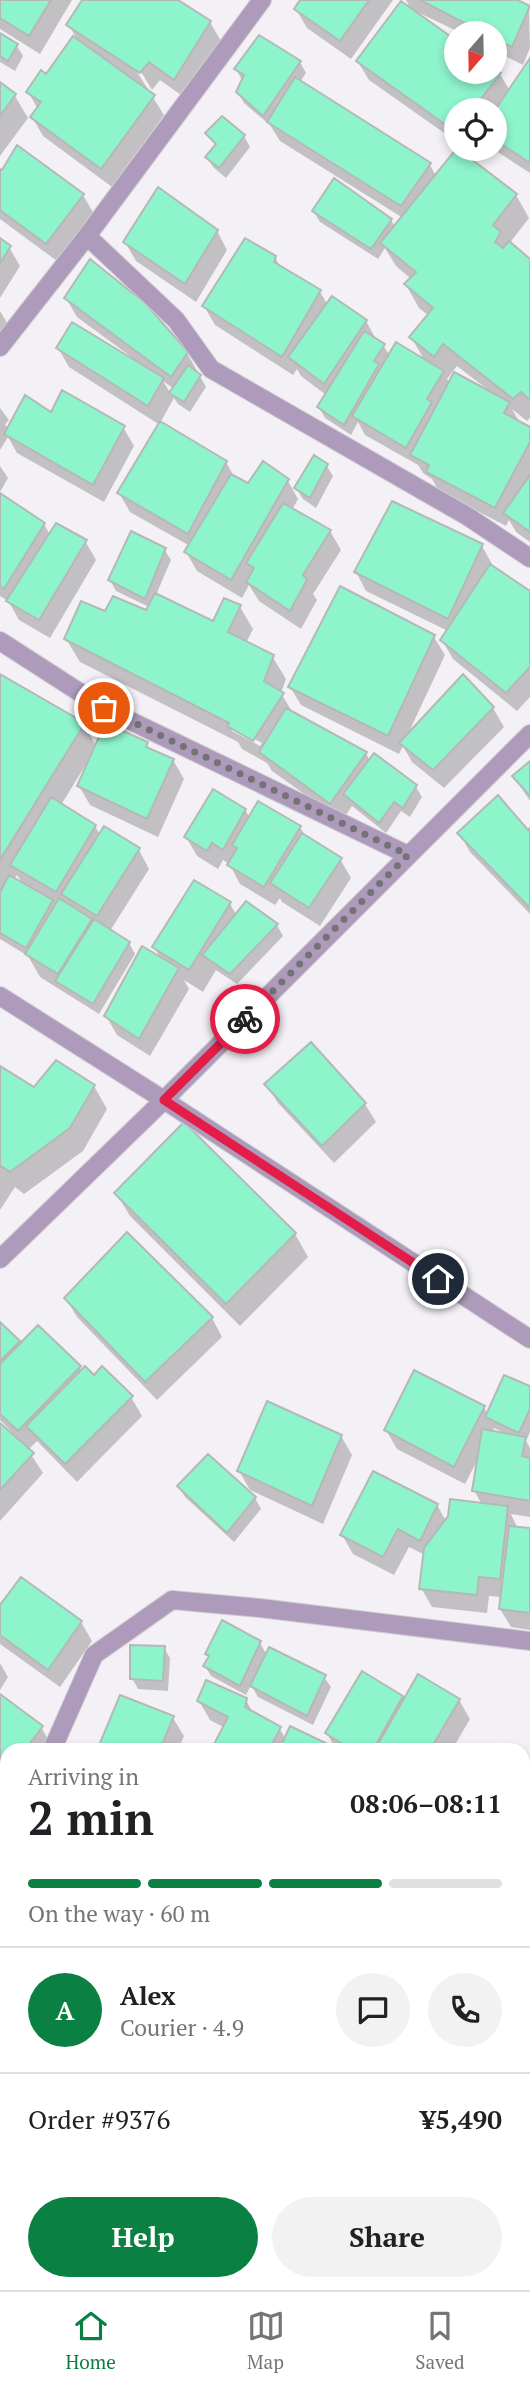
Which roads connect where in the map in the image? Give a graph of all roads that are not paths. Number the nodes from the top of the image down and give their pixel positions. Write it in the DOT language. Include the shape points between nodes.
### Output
graph roads {
  1 [pos="262,0"];
  2 [pos="87,236"];
  3 [pos="0,347"];
  4 [pos="530,558"];
  5 [pos="0,641"];
  6 [pos="530,734"];
  7 [pos="408,855"];
  8 [pos="0,996"];
  9 [pos="164,1100"];
  10 [pos="0,1259"];
  11 [pos="530,1339"];
  12 [pos="530,1641"];
  13 [pos="55,1743"];
  1 -- 2 [label="street"];
  2 -- 3 [label="street"];
  2 -- 4 [label="street" via="176,320 211,369 467,516"];
  5 -- 7 [label="street" via="104,708"];
  6 -- 7 [label="street"];
  7 -- 9 [label="street"];
  8 -- 9 [label="street"];
  9 -- 10 [label="street"];
  9 -- 11 [label="street"];
  12 -- 13 [label="street" via="172,1600 94,1655"];
}
